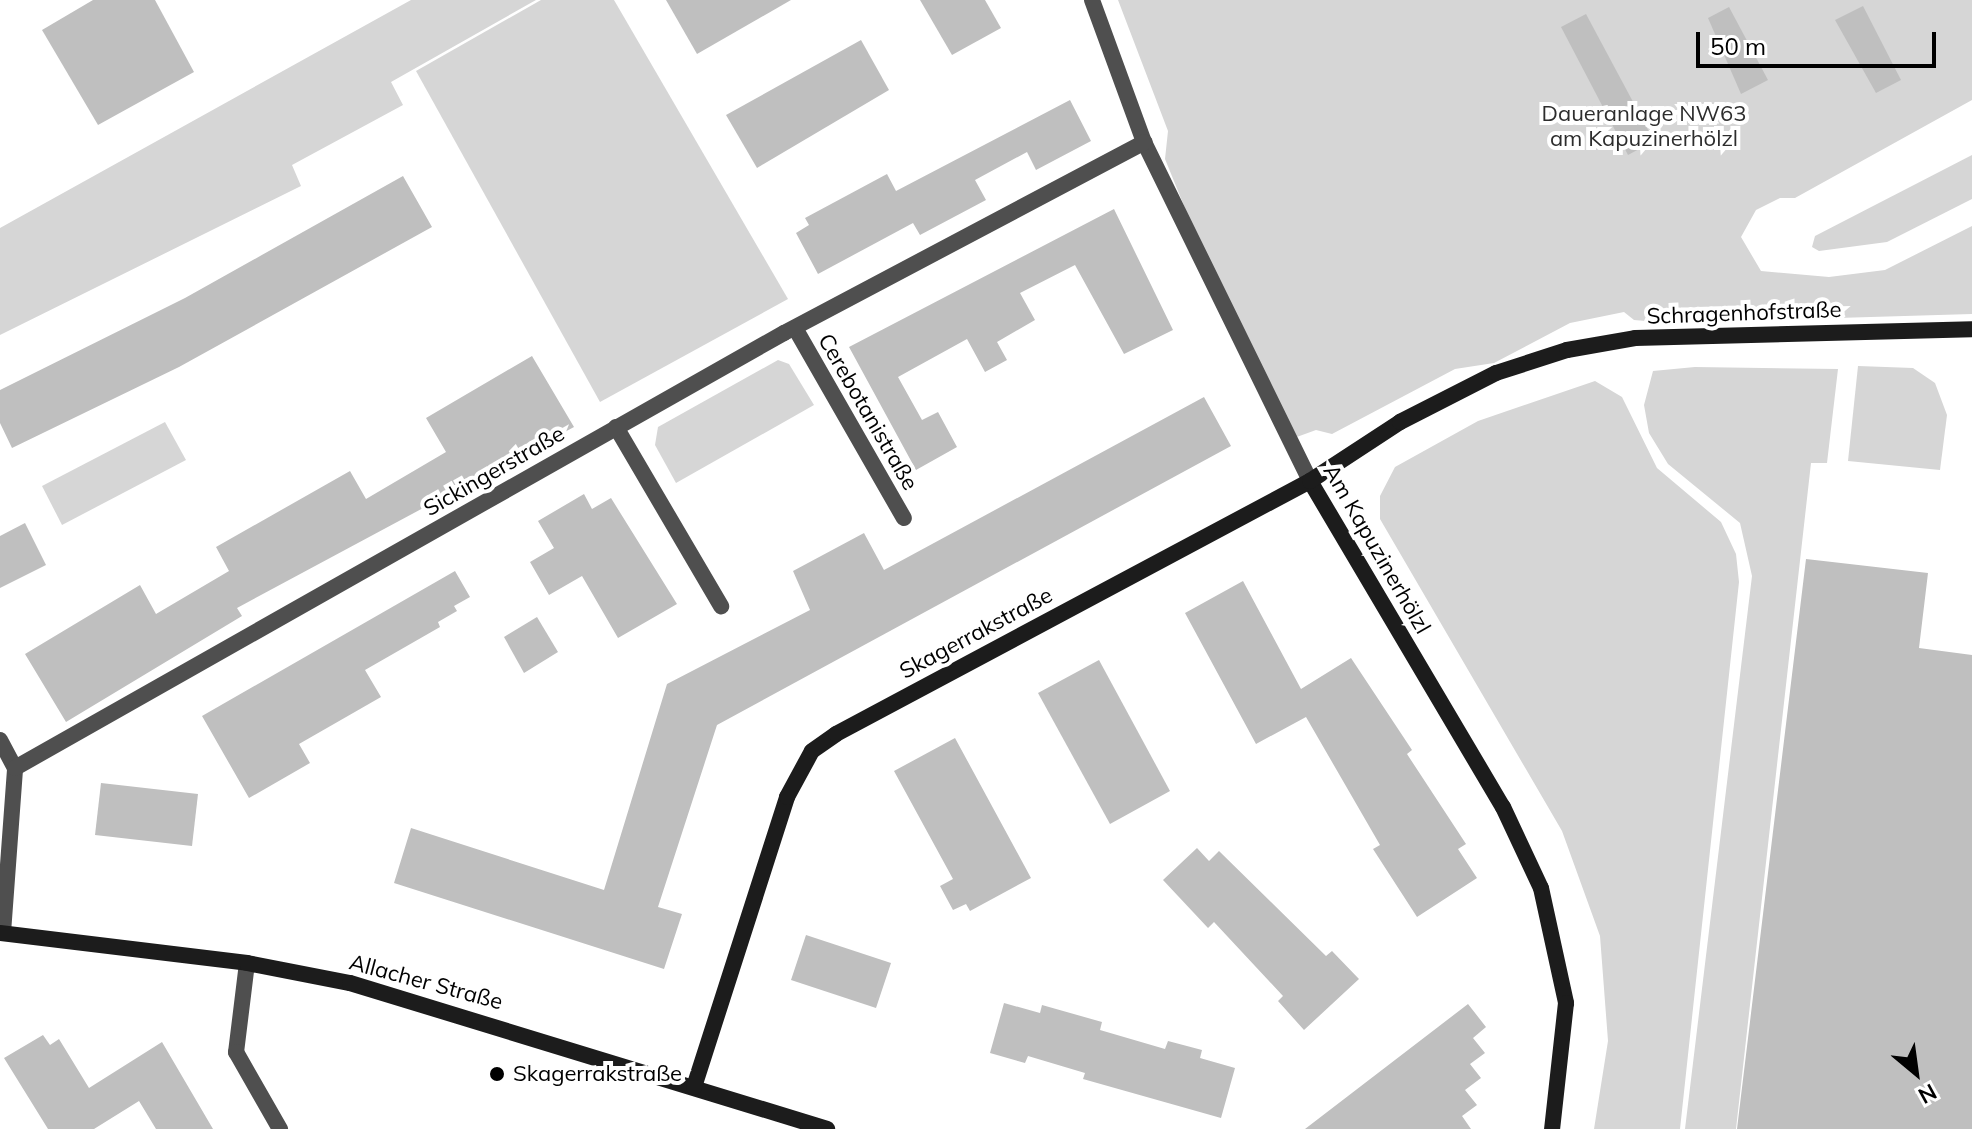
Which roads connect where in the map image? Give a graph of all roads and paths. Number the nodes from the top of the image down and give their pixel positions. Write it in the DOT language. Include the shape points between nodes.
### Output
graph roads {
  1 [pos="1092,0"];
  2 [pos="1144,142"];
  3 [pos="795,328"];
  4 [pos="1972,329"];
  5 [pos="616,427"];
  6 [pos="1310,481"];
  7 [pos="904,518"];
  8 [pos="721,606"];
  9 [pos="0,740"];
  10 [pos="15,768"];
  11 [pos="2,933"];
  12 [pos="247,963"];
  13 [pos="694,1087"];
  14 [pos="280,1129"];
  15 [pos="827,1129"];
  16 [pos="1552,1129"];
  1 -- 2 [label="street, Am Kapuzinerhölzl"];
  2 -- 3 [label="street, Sickingerstraße"];
  2 -- 6 [label="street, Am Kapuzinerhölzl"];
  3 -- 5 [label="street, Sickingerstraße"];
  3 -- 7 [label="street, Cerebotanistraße"];
  4 -- 6 [label="street, Schragenhofstraße" via="1692,333 1567,350 1496,373 1400,422"];
  5 -- 8 [label="street"];
  5 -- 10 [label="street, Sickingerstraße"];
  6 -- 13 [label="street, Skagerrakstraße" via="812,751 787,797"];
  6 -- 16 [label="street, Am Kapuzinerhölzl" via="1503,807 1541,888 1566,1003"];
  9 -- 10 [label="street"];
  10 -- 11 [label="street"];
  11 -- 12 [label="street, Allacher Straße"];
  12 -- 13 [label="street, Allacher Straße" via="364,987"];
  12 -- 14 [label="street" via="236,1052"];
  13 -- 15 [label="street, Allacher Straße"];
}
